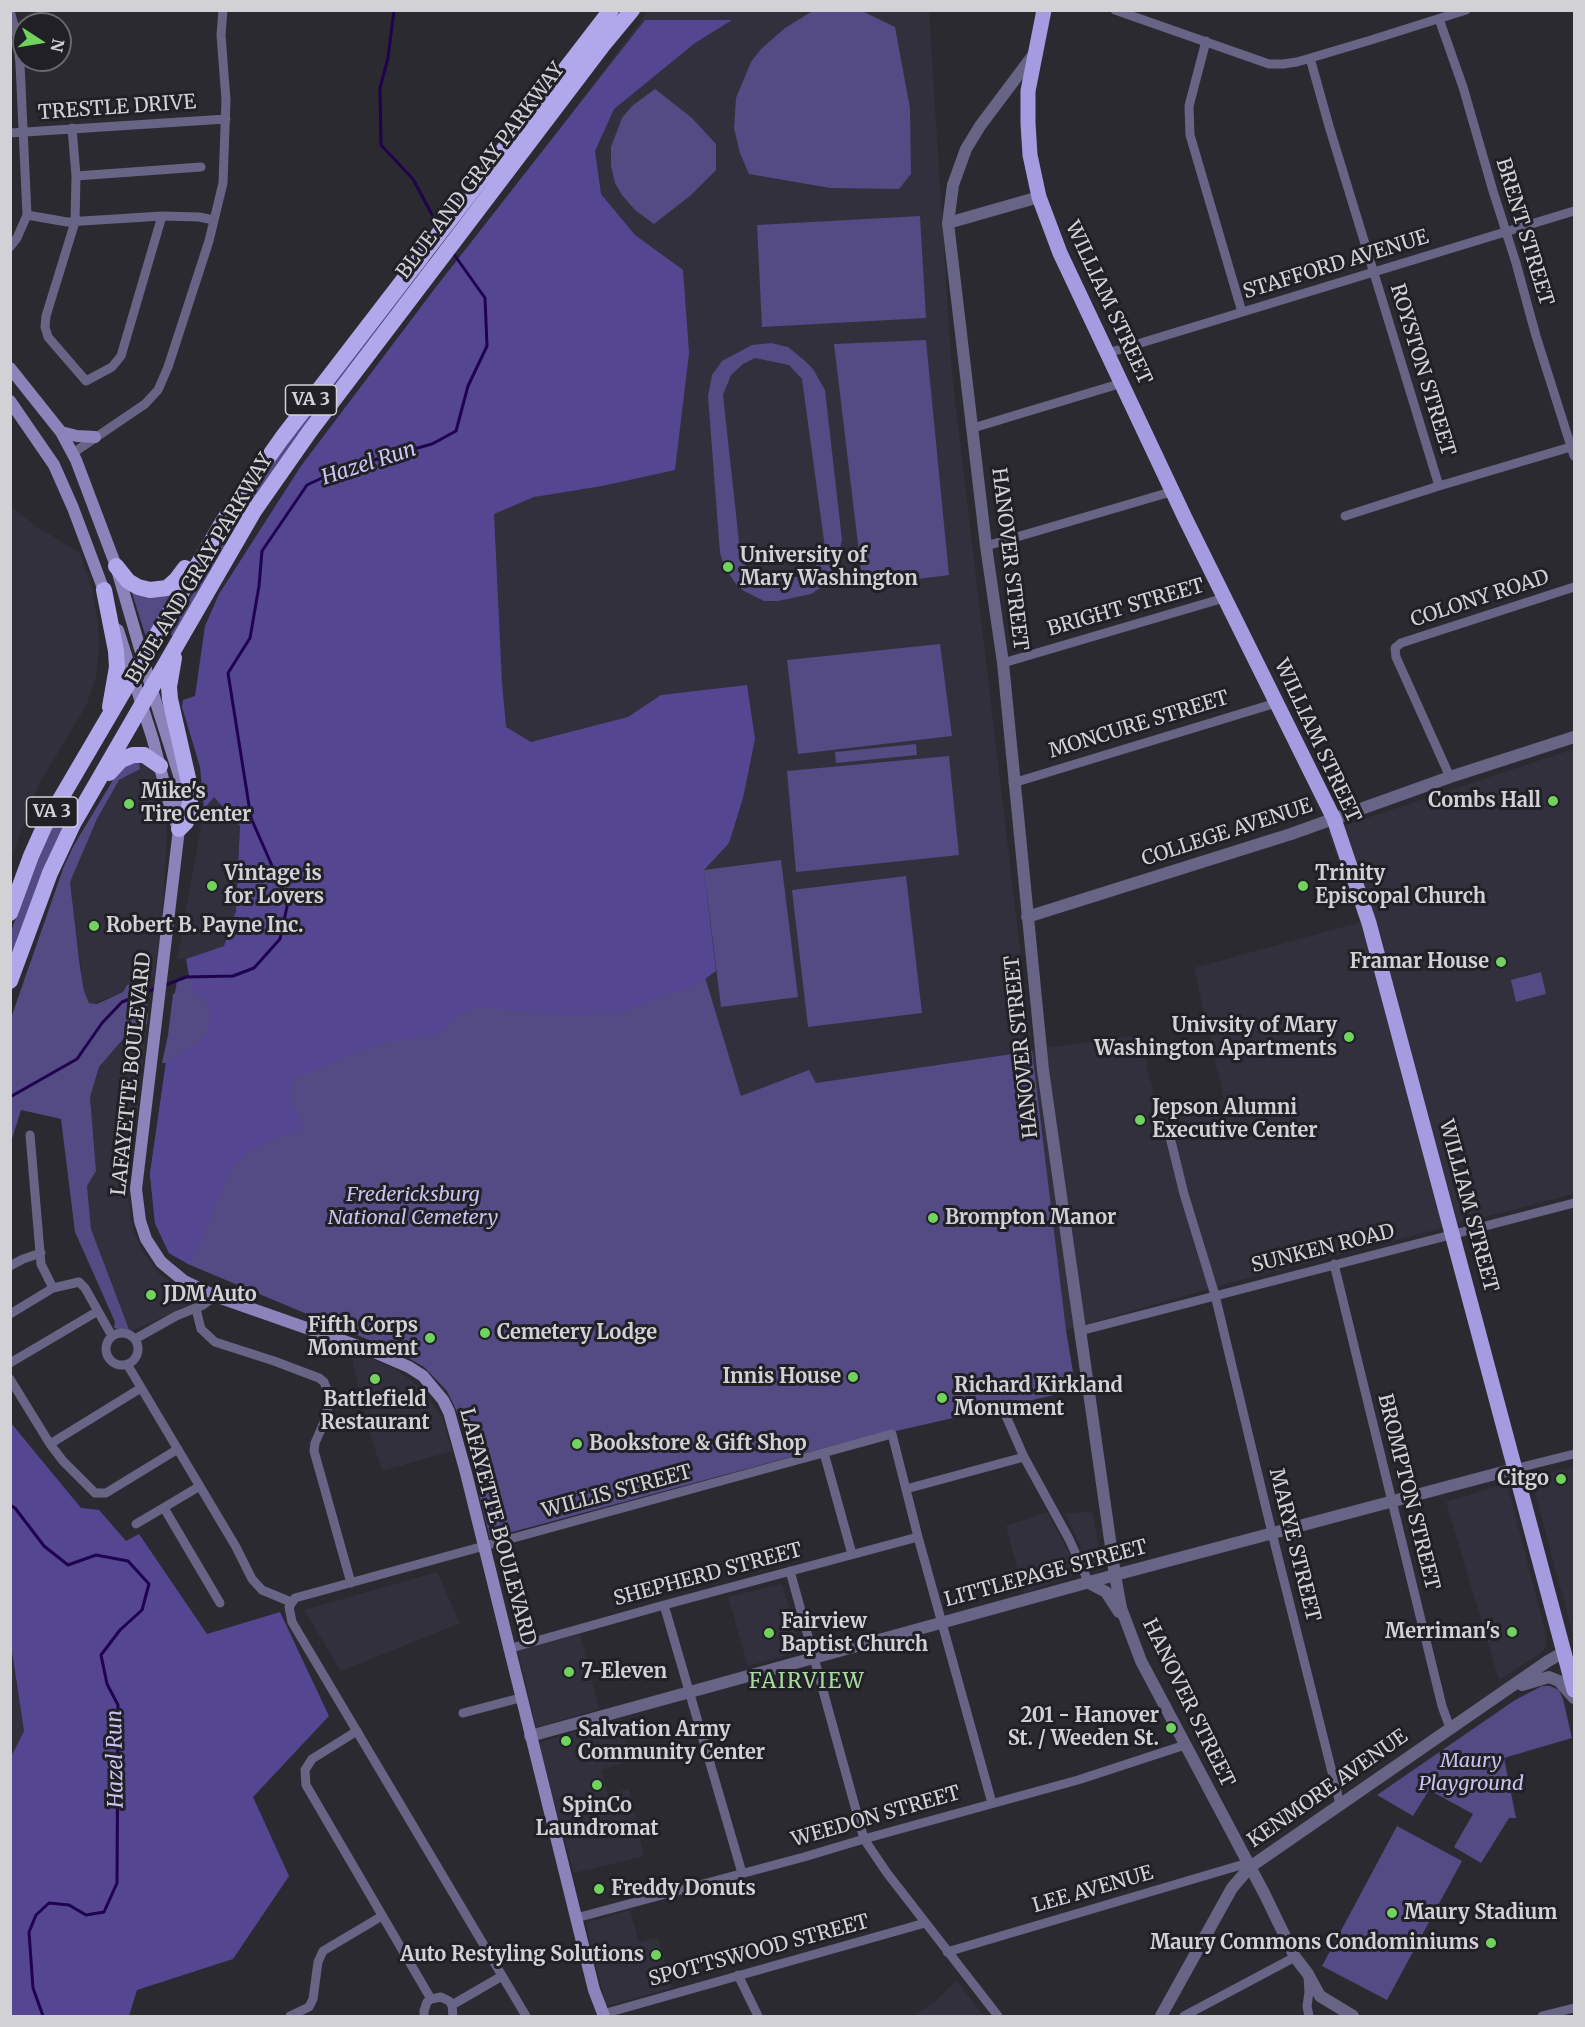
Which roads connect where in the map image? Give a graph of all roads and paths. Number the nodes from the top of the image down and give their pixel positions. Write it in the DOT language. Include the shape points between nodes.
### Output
graph roads {
  1 [pos="223,10"];
  2 [pos="611,10"];
  3 [pos="632,10"];
  4 [pos="1044,10"];
  5 [pos="1114,10"];
  6 [pos="1466,10"];
  7 [pos="10,11"];
  8 [pos="1439,19"];
  9 [pos="1206,41"];
  10 [pos="1036,51"];
  11 [pos="1310,58"];
  12 [pos="226,119"];
  13 [pos="72,128"];
  14 [pos="23,132"];
  15 [pos="10,133"];
  16 [pos="201,167"];
  17 [pos="76,176"];
  18 [pos="1039,197"];
  19 [pos="1575,211"];
  20 [pos="27,215"];
  21 [pos="162,216"];
  22 [pos="214,220"];
  23 [pos="75,222"];
  24 [pos="948,223"];
  25 [pos="1506,232"];
  26 [pos="10,247"];
  27 [pos="1374,272"];
  28 [pos="1242,312"];
  29 [pos="1108,353"];
  30 [pos="10,368"];
  31 [pos="1122,383"];
  32 [pos="10,401"];
  33 [pos="973,428"];
  34 [pos="61,432"];
  35 [pos="95,437"];
  36 [pos="44,449"];
  37 [pos="1574,450"];
  38 [pos="73,453"];
  39 [pos="1439,486"];
  40 [pos="1174,491"];
  41 [pos="1345,516"];
  42 [pos="986,546"];
  43 [pos="204,552"];
  44 [pos="116,566"];
  45 [pos="1575,587"];
  46 [pos="104,590"];
  47 [pos="1224,598"];
  48 [pos="177,642"];
  49 [pos="144,658"];
  50 [pos="1003,663"];
  51 [pos="134,675"];
  52 [pos="152,690"];
  53 [pos="1276,702"];
  54 [pos="142,706"];
  55 [pos="108,718"];
  56 [pos="1575,737"];
  57 [pos="160,766"];
  58 [pos="1450,777"];
  59 [pos="1013,783"];
  60 [pos="89,796"];
  61 [pos="1334,819"];
  62 [pos="179,829"];
  63 [pos="10,913"];
  64 [pos="1027,917"];
  65 [pos="10,981"];
  66 [pos="1169,1133"];
  67 [pos="30,1135"];
  68 [pos="1575,1203"];
  69 [pos="1454,1234"];
  70 [pos="41,1253"];
  71 [pos="1334,1264"];
  72 [pos="10,1266"];
  73 [pos="53,1288"];
  74 [pos="1215,1295"];
  75 [pos="215,1296"];
  76 [pos="196,1309"];
  77 [pos="98,1311"];
  78 [pos="10,1314"];
  79 [pos="1080,1331"];
  80 [pos="112,1336"];
  81 [pos="135,1339"];
  82 [pos="10,1363"];
  83 [pos="127,1364"];
  84 [pos="10,1379"];
  85 [pos="141,1388"];
  86 [pos="1002,1407"];
  87 [pos="50,1444"];
  88 [pos="178,1449"];
  89 [pos="824,1453"];
  90 [pos="1575,1454"];
  91 [pos="1024,1457"];
  92 [pos="1514,1469"];
  93 [pos="200,1486"];
  94 [pos="906,1489"];
  95 [pos="1392,1502"];
  96 [pos="164,1508"];
  97 [pos="136,1524"];
  98 [pos="1272,1533"];
  99 [pos="918,1537"];
  100 [pos="483,1547"];
  101 [pos="852,1554"];
  102 [pos="790,1571"];
  103 [pos="1115,1575"];
  104 [pos="351,1582"];
  105 [pos="1089,1583"];
  106 [pos="220,1602"];
  107 [pos="291,1602"];
  108 [pos="664,1605"];
  109 [pos="941,1622"];
  110 [pos="1128,1625"];
  111 [pos="508,1649"];
  112 [pos="1570,1649"];
  113 [pos="814,1658"];
  114 [pos="1575,1690"];
  115 [pos="690,1692"];
  116 [pos="1504,1692"];
  117 [pos="520,1698"];
  118 [pos="1575,1698"];
  119 [pos="463,1713"];
  120 [pos="1450,1728"];
  121 [pos="357,1731"];
  122 [pos="530,1736"];
  123 [pos="1185,1745"];
  124 [pos="992,1803"];
  125 [pos="1340,1804"];
  126 [pos="864,1839"];
  127 [pos="1250,1868"];
  128 [pos="742,1873"];
  129 [pos="382,1916"];
  130 [pos="576,1918"];
  131 [pos="925,1923"];
  132 [pos="947,1952"];
  133 [pos="1295,1957"];
  134 [pos="1308,1974"];
  135 [pos="738,1975"];
  136 [pos="502,1976"];
  137 [pos="431,1999"];
  138 [pos="452,2005"];
  139 [pos="1575,2008"];
  140 [pos="604,2015"];
  141 [pos="290,2016"];
  142 [pos="424,2016"];
  143 [pos="453,2016"];
  144 [pos="526,2016"];
  145 [pos="758,2016"];
  146 [pos="998,2016"];
  147 [pos="1161,2016"];
  148 [pos="1184,2016"];
  149 [pos="1310,2016"];
  150 [pos="1353,2016"];
  151 [pos="1542,2016"];
  1 -- 12 [label="street"];
  2 -- 43 [label="highway, BLUE AND GRAY PARKWAY / VA 3" via="282,438"];
  3 -- 48 [label="highway, BLUE AND GRAY PARKWAY / VA 3" via="310,431 260,502"];
  4 -- 10 [label="main road, WILLIAM STREET"];
  5 -- 9 [label="street"];
  6 -- 8 [label="street"];
  7 -- 14 [label="street" via="17,36"];
  8 -- 11 [label="street"];
  8 -- 25 [label="street, BRENT STREET"];
  9 -- 11 [label="street" via="1269,64"];
  9 -- 28 [label="street" via="1189,106 1190,135"];
  10 -- 18 [label="main road, WILLIAM STREET" via="1028,91 1028,123"];
  10 -- 24 [label="street, HANOVER STREET" via="966,149 954,185"];
  11 -- 27 [label="street, ROYSTON STREET"];
  12 -- 13 [label="street, TRESTLE DRIVE"];
  12 -- 22 [label="street" via="223,183"];
  13 -- 14 [label="street, TRESTLE DRIVE"];
  13 -- 17 [label="street"];
  14 -- 15 [label="street, TRESTLE DRIVE"];
  14 -- 20 [label="street"];
  16 -- 17 [label="street"];
  17 -- 23 [label="street"];
  18 -- 24 [label="street"];
  18 -- 29 [label="main road, WILLIAM STREET" via="1060,253"];
  19 -- 25 [label="street, STAFFORD AVENUE"];
  20 -- 23 [label="street"];
  20 -- 26 [label="street"];
  21 -- 22 [label="street"];
  21 -- 23 [label="street"];
  21 -- 23 [label="street" via="121,356 112,367 86,381 48,337 45,327"];
  22 -- 35 [label="street" via="163,380 145,404"];
  24 -- 33 [label="street, HANOVER STREET"];
  25 -- 27 [label="street, STAFFORD AVENUE"];
  25 -- 37 [label="street, BRENT STREET"];
  27 -- 28 [label="street, STAFFORD AVENUE"];
  27 -- 39 [label="street, ROYSTON STREET"];
  28 -- 29 [label="street, STAFFORD AVENUE"];
  29 -- 31 [label="main road, WILLIAM STREET"];
  30 -- 34 [label="main road, LAFAYETTE BOULEVARD"];
  31 -- 33 [label="street"];
  31 -- 40 [label="main road, WILLIAM STREET"];
  32 -- 36 [label="main road, LAFAYETTE BOULEVARD"];
  33 -- 42 [label="street, HANOVER STREET"];
  34 -- 35 [label="main road"];
  34 -- 38 [label="main road, LAFAYETTE BOULEVARD"];
  35 -- 38 [label="street"];
  36 -- 38 [label="main road" via="58,456"];
  36 -- 46 [label="main road, LAFAYETTE BOULEVARD" via="73,508"];
  37 -- 39 [label="street"];
  38 -- 44 [label="main road, LAFAYETTE BOULEVARD"];
  39 -- 41 [label="street"];
  40 -- 42 [label="street"];
  40 -- 47 [label="main road, WILLIAM STREET"];
  42 -- 50 [label="street, HANOVER STREET"];
  43 -- 44 [label="highway" via="173,584 160,590 138,587"];
  43 -- 49 [label="highway, BLUE AND GRAY PARKWAY / VA 3"];
  44 -- 49 [label="main road, LAFAYETTE BOULEVARD"];
  45 -- 58 [label="street, COLONY ROAD" via="1397,646 1396,657"];
  46 -- 51 [label="main road, LAFAYETTE BOULEVARD"];
  46 -- 55 [label="highway" via="117,667"];
  47 -- 50 [label="street, BRIGHT STREET"];
  47 -- 53 [label="main road, WILLIAM STREET"];
  48 -- 52 [label="highway, BLUE AND GRAY PARKWAY / VA 3"];
  48 -- 62 [label="highway" via="170,699 190,787 186,822"];
  49 -- 51 [label="highway, BLUE AND GRAY PARKWAY / VA 3"];
  49 -- 52 [label="main road, LAFAYETTE BOULEVARD"];
  50 -- 59 [label="street, HANOVER STREET"];
  51 -- 54 [label="main road, LAFAYETTE BOULEVARD"];
  51 -- 55 [label="highway, BLUE AND GRAY PARKWAY / VA 3"];
  52 -- 54 [label="highway, BLUE AND GRAY PARKWAY / VA 3"];
  52 -- 62 [label="main road, LAFAYETTE BOULEVARD" via="179,774"];
  53 -- 59 [label="street, MONCURE STREET"];
  53 -- 61 [label="main road, WILLIAM STREET"];
  54 -- 57 [label="main road, LAFAYETTE BOULEVARD"];
  54 -- 60 [label="highway, BLUE AND GRAY PARKWAY / VA 3"];
  55 -- 63 [label="highway, BLUE AND GRAY PARKWAY / VA 3" via="44,827"];
  56 -- 58 [label="street, COLLEGE AVENUE"];
  57 -- 60 [label="highway" via="144,755 129,755"];
  57 -- 62 [label="main road, LAFAYETTE BOULEVARD"];
  58 -- 61 [label="street, COLLEGE AVENUE"];
  59 -- 64 [label="street, HANOVER STREET"];
  60 -- 65 [label="highway, BLUE AND GRAY PARKWAY / VA 3" via="50,873"];
  61 -- 64 [label="street, COLLEGE AVENUE"];
  61 -- 69 [label="main road, WILLIAM STREET" via="1369,924"];
  62 -- 75 [label="main road, LAFAYETTE BOULEVARD" via="136,1189 146,1239 161,1262 184,1281"];
  64 -- 79 [label="street, HANOVER STREET" via="1049,1117"];
  66 -- 74 [label="street, MARYE STREET"];
  67 -- 70 [label="street"];
  68 -- 69 [label="street, SUNKEN ROAD"];
  69 -- 71 [label="street, SUNKEN ROAD"];
  69 -- 92 [label="main road, WILLIAM STREET"];
  70 -- 72 [label="street"];
  70 -- 73 [label="street" via="41,1264"];
  71 -- 74 [label="street, SUNKEN ROAD"];
  71 -- 95 [label="street, BROMPTON STREET"];
  73 -- 77 [label="street" via="79,1282"];
  73 -- 78 [label="street"];
  74 -- 79 [label="street, SUNKEN ROAD"];
  74 -- 98 [label="street, MARYE STREET"];
  75 -- 76 [label="street"];
  75 -- 100 [label="main road, LAFAYETTE BOULEVARD" via="372,1351 423,1376 449,1412"];
  76 -- 81 [label="street"];
  76 -- 104 [label="street" via="201,1329 215,1342 324,1382 328,1407 314,1451"];
  77 -- 80 [label="street"];
  77 -- 82 [label="street"];
  79 -- 103 [label="street, HANOVER STREET"];
  80 -- 81 [label="street" via="124,1332"];
  80 -- 83 [label="street" via="105,1346 107,1357 116,1364"];
  81 -- 83 [label="street" via="138,1350"];
  83 -- 85 [label="street"];
  84 -- 87 [label="street"];
  85 -- 87 [label="street"];
  85 -- 88 [label="street"];
  86 -- 91 [label="street"];
  87 -- 88 [label="street" via="95,1493 106,1493"];
  88 -- 93 [label="street"];
  89 -- 94 [label="street, WILLIS STREET" via="892,1434"];
  89 -- 100 [label="street, WILLIS STREET"];
  89 -- 101 [label="street"];
  90 -- 92 [label="street, LITTLEPAGE STREET"];
  91 -- 94 [label="street"];
  91 -- 105 [label="street"];
  92 -- 95 [label="street, LITTLEPAGE STREET"];
  92 -- 112 [label="main road, WILLIAM STREET"];
  93 -- 96 [label="street"];
  93 -- 107 [label="street" via="252,1579 262,1590"];
  94 -- 99 [label="street"];
  95 -- 98 [label="street, LITTLEPAGE STREET"];
  95 -- 120 [label="street, BROMPTON STREET"];
  96 -- 97 [label="street"];
  96 -- 106 [label="street"];
  98 -- 103 [label="street, LITTLEPAGE STREET"];
  98 -- 125 [label="street, MARYE STREET"];
  99 -- 101 [label="street, SHEPHERD STREET"];
  99 -- 109 [label="street"];
  100 -- 104 [label="street, WILLIS STREET"];
  100 -- 111 [label="main road, LAFAYETTE BOULEVARD"];
  101 -- 102 [label="street, SHEPHERD STREET"];
  102 -- 108 [label="street, SHEPHERD STREET"];
  102 -- 113 [label="street"];
  103 -- 105 [label="street, LITTLEPAGE STREET"];
  103 -- 110 [label="street, HANOVER STREET"];
  104 -- 107 [label="street, WILLIS STREET"];
  105 -- 109 [label="street, LITTLEPAGE STREET"];
  105 -- 110 [label="street" via="1106,1592"];
  107 -- 121 [label="street" via="292,1622"];
  108 -- 111 [label="street, SHEPHERD STREET"];
  108 -- 115 [label="street"];
  109 -- 113 [label="street, LITTLEPAGE STREET"];
  109 -- 124 [label="street"];
  110 -- 123 [label="street, HANOVER STREET" via="1141,1661"];
  111 -- 117 [label="main road, LAFAYETTE BOULEVARD"];
  112 -- 114 [label="main road, WILLIAM STREET"];
  112 -- 116 [label="street, KENMORE AVENUE"];
  113 -- 115 [label="street, LITTLEPAGE STREET"];
  113 -- 126 [label="street"];
  115 -- 122 [label="street, LITTLEPAGE STREET"];
  115 -- 128 [label="street"];
  116 -- 118 [label="street" via="1549,1677 1559,1681"];
  116 -- 120 [label="street, KENMORE AVENUE"];
  117 -- 119 [label="street"];
  117 -- 122 [label="main road, LAFAYETTE BOULEVARD"];
  120 -- 125 [label="street, KENMORE AVENUE"];
  121 -- 129 [label="street" via="312,1759 304,1770 304,1778"];
  121 -- 136 [label="street"];
  122 -- 130 [label="main road, LAFAYETTE BOULEVARD"];
  123 -- 124 [label="street, WEEDON STREET"];
  123 -- 127 [label="street, HANOVER STREET"];
  124 -- 126 [label="street, WEEDON STREET"];
  125 -- 127 [label="street, KENMORE AVENUE"];
  126 -- 128 [label="street, WEEDON STREET"];
  126 -- 131 [label="street"];
  127 -- 132 [label="street, LEE AVENUE" via="1241,1865"];
  127 -- 133 [label="street, HANOVER STREET"];
  127 -- 147 [label="street, KENMORE AVENUE" via="1232,1888"];
  128 -- 130 [label="street, WEEDON STREET"];
  129 -- 137 [label="street"];
  129 -- 141 [label="street" via="323,1951 309,2007"];
  130 -- 140 [label="main road, LAFAYETTE BOULEVARD"];
  131 -- 132 [label="street"];
  131 -- 135 [label="street, SPOTTSWOOD STREET"];
  132 -- 146 [label="street"];
  133 -- 134 [label="street, HANOVER STREET"];
  133 -- 148 [label="street"];
  134 -- 149 [label="street"];
  134 -- 150 [label="street, HANOVER STREET" via="1320,1996"];
  135 -- 140 [label="street, SPOTTSWOOD STREET"];
  135 -- 145 [label="street"];
  136 -- 138 [label="street"];
  136 -- 144 [label="street"];
  137 -- 138 [label="street" via="441,1997"];
  137 -- 142 [label="street"];
  138 -- 143 [label="street"];
  139 -- 151 [label="street"];
}
